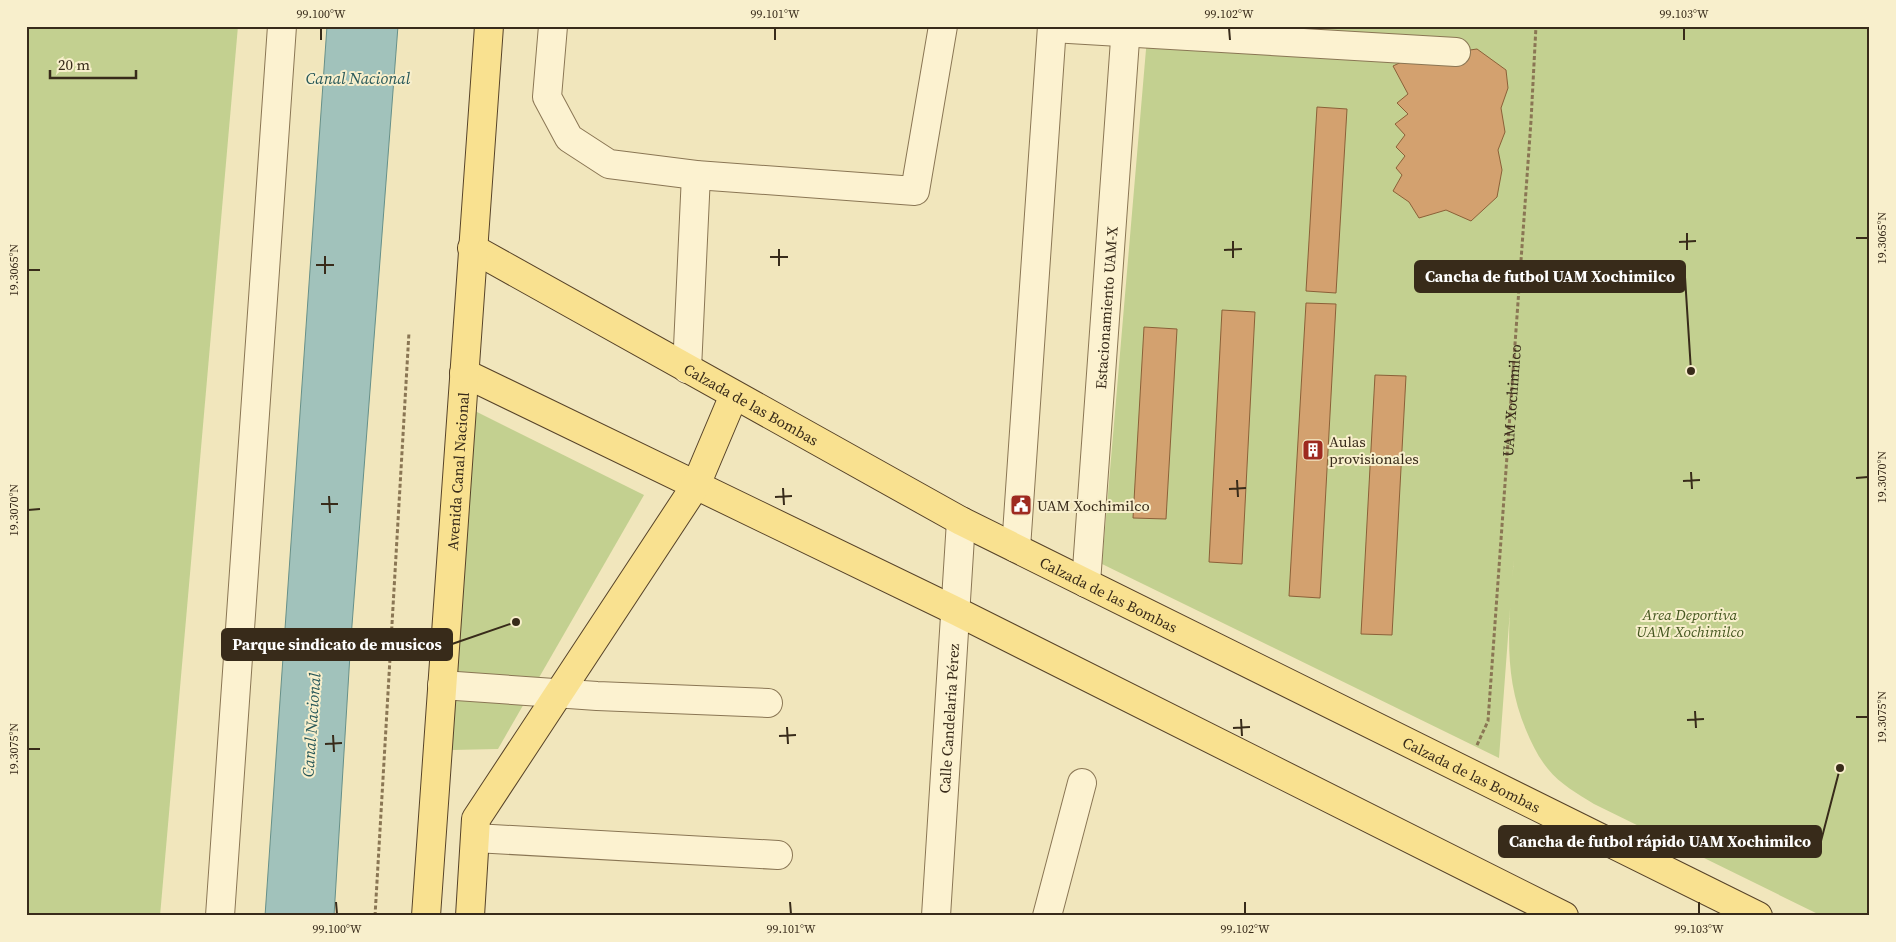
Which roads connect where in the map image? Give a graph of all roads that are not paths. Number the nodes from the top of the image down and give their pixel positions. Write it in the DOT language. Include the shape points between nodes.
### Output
graph roads {
  1 [pos="282,26"];
  2 [pos="489,26"];
  3 [pos="553,26"];
  4 [pos="943,26"];
  5 [pos="1052,27"];
  6 [pos="1126,29"];
  7 [pos="1456,52"];
  8 [pos="696,174"];
  9 [pos="472,248"];
  10 [pos="687,369"];
  11 [pos="464,373"];
  12 [pos="734,395"];
  13 [pos="696,484"];
  14 [pos="961,521"];
  15 [pos="1016,548"];
  16 [pos="1086,583"];
  17 [pos="956,611"];
  18 [pos="442,685"];
  19 [pos="559,694"];
  20 [pos="768,703"];
  21 [pos="1082,784"];
  22 [pos="475,838"];
  23 [pos="778,855"];
  24 [pos="220,916"];
  25 [pos="426,916"];
  26 [pos="470,916"];
  27 [pos="936,916"];
  28 [pos="1048,916"];
  29 [pos="1564,916"];
  30 [pos="1758,916"];
  1 -- 24 [label="street"];
  2 -- 9 [label="main road, Avenida Canal Nacional"];
  3 -- 8 [label="street" via="547,97 569,138 609,164"];
  4 -- 8 [label="street" via="915,191"];
  5 -- 6 [label="street"];
  5 -- 15 [label="street"];
  6 -- 7 [label="street"];
  6 -- 16 [label="street, Estacionamiento UAM-X"];
  8 -- 10 [label="street"];
  9 -- 10 [label="main road, Calzada de las Bombas"];
  9 -- 11 [label="main road, Avenida Canal Nacional"];
  10 -- 12 [label="main road, Calzada de las Bombas"];
  11 -- 13 [label="main road"];
  11 -- 18 [label="main road, Avenida Canal Nacional"];
  12 -- 13 [label="main road"];
  12 -- 14 [label="main road, Calzada de las Bombas"];
  13 -- 17 [label="main road"];
  13 -- 19 [label="main road"];
  14 -- 15 [label="main road, Calzada de las Bombas"];
  14 -- 17 [label="street, Calle Candelaria Pérez"];
  15 -- 16 [label="main road, Calzada de las Bombas"];
  16 -- 30 [label="main road, Calzada de las Bombas"];
  17 -- 27 [label="street, Calle Candelaria Pérez"];
  17 -- 29 [label="main road"];
  18 -- 19 [label="street"];
  18 -- 25 [label="main road, Avenida Canal Nacional"];
  19 -- 20 [label="street"];
  19 -- 22 [label="main road" via="476,819"];
  21 -- 28 [label="street"];
  22 -- 23 [label="street"];
  22 -- 26 [label="main road"];
}
